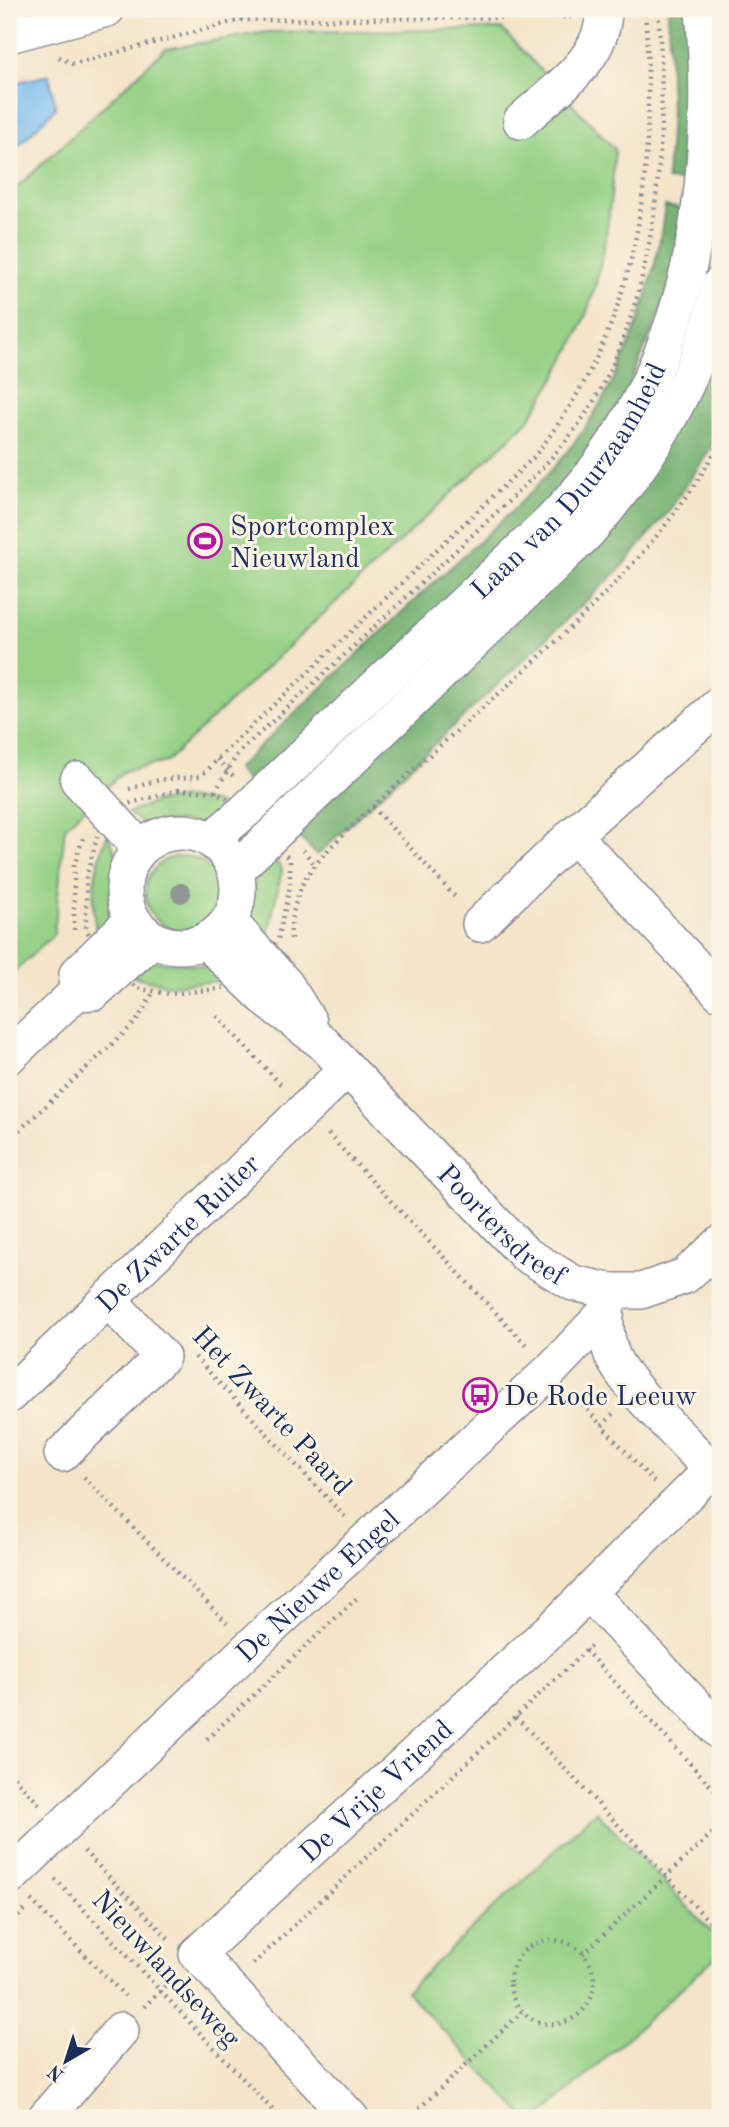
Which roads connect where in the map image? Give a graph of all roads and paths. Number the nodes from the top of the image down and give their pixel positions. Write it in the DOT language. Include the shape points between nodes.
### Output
graph roads {
  1 [pos="107,9"];
  2 [pos="645,9"];
  3 [pos="658,9"];
  4 [pos="703,9"];
  5 [pos="604,13"];
  6 [pos="645,16"];
  7 [pos="659,16"];
  8 [pos="14,34"];
  9 [pos="521,121"];
  10 [pos="656,190"];
  11 [pos="666,191"];
  12 [pos="720,285"];
  13 [pos="720,442"];
  14 [pos="720,704"];
  15 [pos="214,792"];
  16 [pos="97,800"];
  17 [pos="373,807"];
  18 [pos="245,811"];
  19 [pos="573,835"];
  20 [pos="269,837"];
  21 [pos="211,839"];
  22 [pos="140,848"];
  23 [pos="236,870"];
  24 [pos="480,924"];
  25 [pos="143,930"];
  26 [pos="218,931"];
  27 [pos="297,946"];
  28 [pos="97,953"];
  29 [pos="252,967"];
  30 [pos="153,993"];
  31 [pos="720,993"];
  32 [pos="218,1016"];
  33 [pos="9,1056"];
  34 [pos="347,1069"];
  35 [pos="304,1110"];
  36 [pos="9,1140"];
  37 [pos="720,1244"];
  38 [pos="108,1299"];
  39 [pos="607,1303"];
  40 [pos="190,1352"];
  41 [pos="540,1361"];
  42 [pos="638,1390"];
  43 [pos="9,1395"];
  44 [pos="602,1426"];
  45 [pos="62,1454"];
  46 [pos="716,1473"];
  47 [pos="676,1506"];
  48 [pos="365,1540"];
  49 [pos="589,1593"];
  50 [pos="559,1622"];
  51 [pos="617,1622"];
  52 [pos="249,1648"];
  53 [pos="586,1651"];
  54 [pos="275,1675"];
  55 [pos="516,1717"];
  56 [pos="720,1732"];
  57 [pos="9,1772"];
  58 [pos="720,1796"];
  59 [pos="720,1826"];
  60 [pos="60,1827"];
  61 [pos="17,1870"];
  62 [pos="665,1877"];
  63 [pos="720,1933"];
  64 [pos="171,1941"];
  65 [pos="583,1954"];
  66 [pos="228,1987"];
  67 [pos="522,2012"];
  68 [pos="125,2016"];
  69 [pos="49,2117"];
  70 [pos="280,2118"];
  71 [pos="351,2118"];
  72 [pos="409,2118"];
  1 -- 8 [label="street"];
  2 -- 6 [label="path"];
  3 -- 7 [label="path, Laan van Duurzaamheid"];
  4 -- 18 [label="street, Laan van Duurzaamheid" via="707,91 704,175 693,253 675,321 630,422 573,499"];
  5 -- 6 [label="path"];
  5 -- 8 [label="path" via="240,20 73,64"];
  5 -- 9 [label="street" via="602,33 587,61"];
  6 -- 7 [label="path"];
  6 -- 16 [label="path" via="649,108 645,188 632,264 606,342 561,424 533,458 217,758 206,774 168,779"];
  7 -- 10 [label="path, Laan van Duurzaamheid" via="662,73"];
  10 -- 11 [label="path"];
  10 -- 15 [label="path, Laan van Duurzaamheid" via="647,257 626,334 583,417 532,478 239,753"];
  12 -- 20 [label="street, Laan van Duurzaamheid" via="707,334 676,407 619,496 587,533"];
  13 -- 17 [label="path" via="701,478 647,548"];
  14 -- 19 [label="street"];
  15 -- 16 [label="path" via="178,790 124,805"];
  15 -- 18 [label="path"];
  16 -- 22 [label="street"];
  16 -- 28 [label="path" via="98,834 86,878 86,929"];
  16 -- 28 [label="path" via="74,866 72,891"];
  17 -- 24 [label="path"];
  17 -- 27 [label="path" via="303,883 290,928"];
  18 -- 20 [label="path"];
  18 -- 21 [label="street, Laan van Duurzaamheid"];
  19 -- 24 [label="street"];
  19 -- 31 [label="street"];
  20 -- 23 [label="street, Laan van Duurzaamheid"];
  20 -- 29 [label="path" via="290,860 291,872 278,940"];
  21 -- 22 [label="street" via="174,831"];
  21 -- 23 [label="street"];
  22 -- 25 [label="street" via="124,875 126,906"];
  23 -- 26 [label="street" via="238,896"];
  25 -- 26 [label="street" via="179,947"];
  25 -- 28 [label="street"];
  26 -- 29 [label="street, Poortersdreef"];
  28 -- 30 [label="path" via="136,988"];
  28 -- 33 [label="street" via="77,974 76,993"];
  29 -- 30 [label="path" via="237,983 218,989"];
  29 -- 34 [label="street, Poortersdreef" via="286,985 322,1042"];
  30 -- 36 [label="path" via="136,1022"];
  32 -- 35 [label="path"];
  34 -- 35 [label="street, De Zwarte Ruiter"];
  34 -- 39 [label="street, Poortersdreef" via="525,1254"];
  35 -- 38 [label="street, De Zwarte Ruiter"];
  35 -- 41 [label="path"];
  37 -- 39 [label="street, Poortersdreef" via="685,1276"];
  38 -- 43 [label="street, De Zwarte Ruiter"];
  38 -- 45 [label="street" via="163,1357"];
  39 -- 41 [label="street, De Nieuwe Engel"];
  39 -- 42 [label="street" via="612,1357"];
  40 -- 48 [label="path, Het Zwarte Paard"];
  41 -- 44 [label="path"];
  41 -- 48 [label="street, De Nieuwe Engel"];
  42 -- 44 [label="path"];
  42 -- 46 [label="street"];
  44 -- 47 [label="path"];
  45 -- 52 [label="path"];
  46 -- 47 [label="street, De Vrije Vriend"];
  47 -- 49 [label="street, De Vrije Vriend"];
  48 -- 52 [label="street, De Nieuwe Engel"];
  49 -- 50 [label="street, De Vrije Vriend"];
  49 -- 51 [label="street"];
  50 -- 53 [label="path"];
  50 -- 66 [label="street, De Vrije Vriend" via="197,1954"];
  51 -- 53 [label="path"];
  51 -- 56 [label="street"];
  52 -- 54 [label="path"];
  52 -- 60 [label="street, De Nieuwe Engel"];
  53 -- 55 [label="path"];
  53 -- 58 [label="path"];
  55 -- 62 [label="path"];
  55 -- 66 [label="path"];
  57 -- 60 [label="path"];
  59 -- 62 [label="path"];
  60 -- 61 [label="street, De Nieuwe Engel"];
  60 -- 64 [label="path"];
  61 -- 68 [label="path"];
  61 -- 70 [label="path, Nieuwlandseweg"];
  62 -- 63 [label="path"];
  62 -- 65 [label="path"];
  65 -- 67 [label="path" via="594,1980 586,2007 575,2018 548,2024"];
  65 -- 67 [label="path" via="560,1940 533,1944 522,1951 510,1975 514,2001"];
  66 -- 71 [label="street, De Vrije Vriend"];
  67 -- 72 [label="path"];
  68 -- 69 [label="street"];
}
